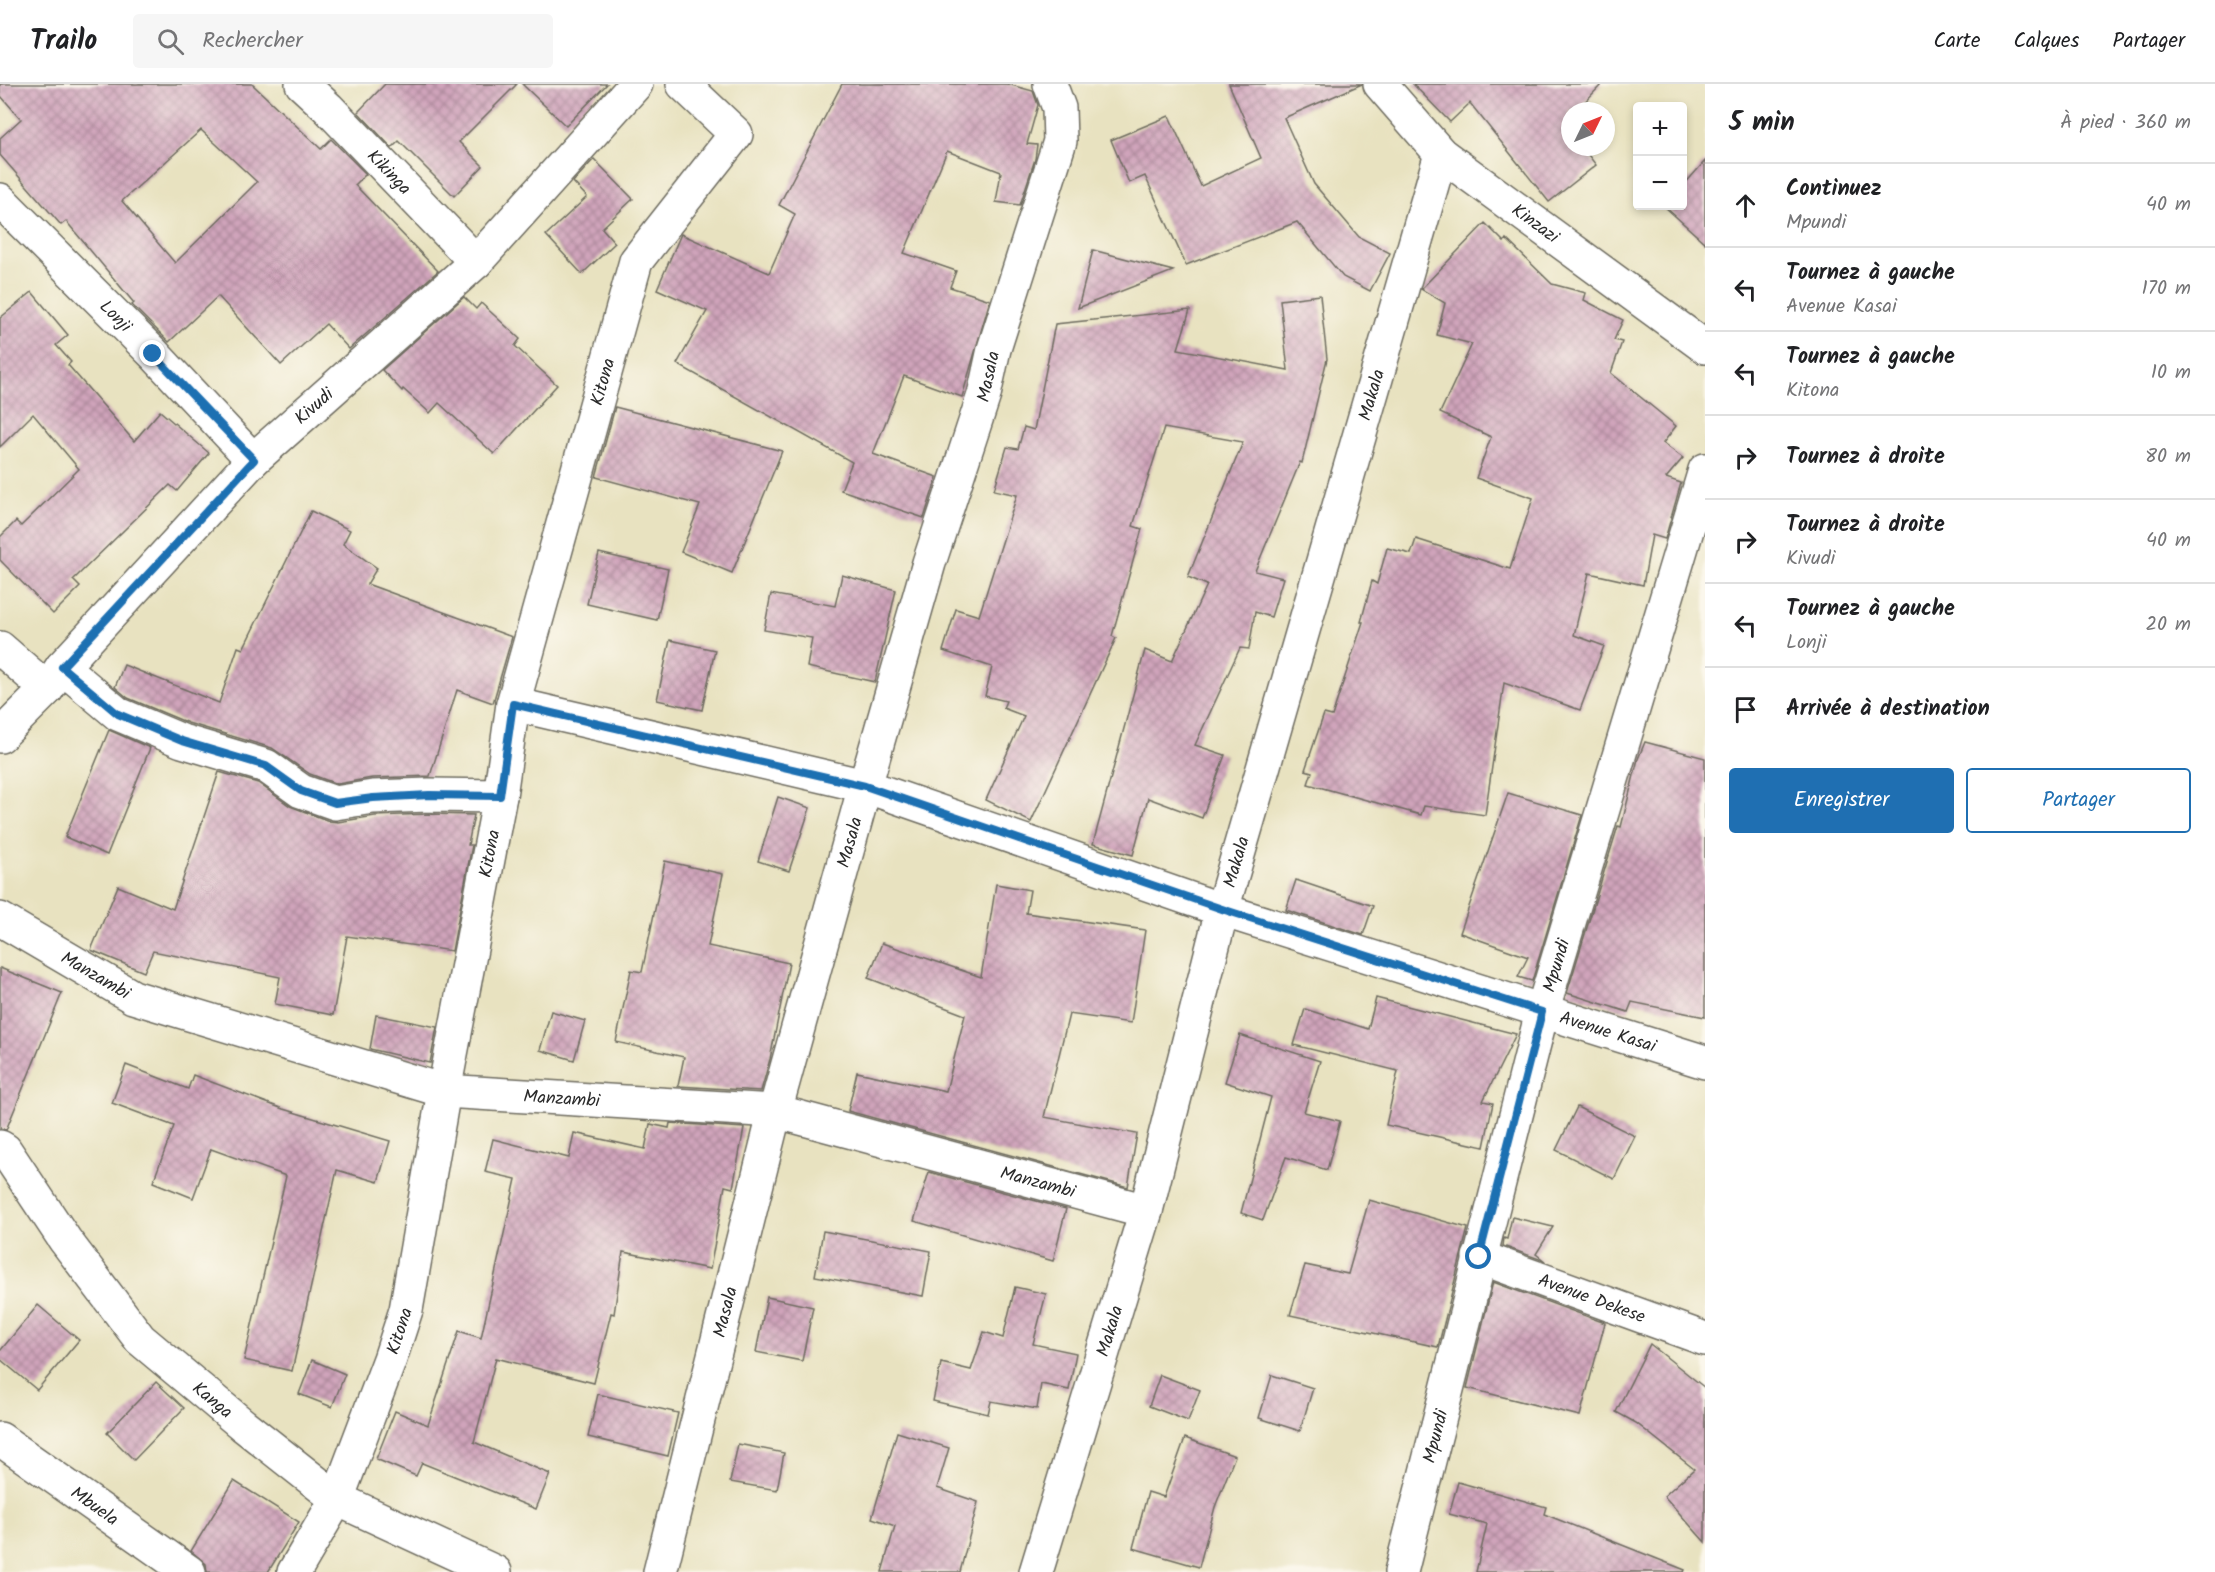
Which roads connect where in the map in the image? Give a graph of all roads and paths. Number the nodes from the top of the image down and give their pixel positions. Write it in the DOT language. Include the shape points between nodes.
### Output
graph roads {
  1 [pos="302,84"];
  2 [pos="636,84"];
  3 [pos="683,84"];
  4 [pos="1050,84"];
  5 [pos="1380,84"];
  6 [pos="1441,154"];
  7 [pos="0,201"];
  8 [pos="476,262"];
  9 [pos="1705,347"];
  10 [pos="254,460"];
  11 [pos="1705,470"];
  12 [pos="0,648"];
  13 [pos="54,678"];
  14 [pos="513,704"];
  15 [pos="0,736"];
  16 [pos="865,786"];
  17 [pos="500,796"];
  18 [pos="1222,909"];
  19 [pos="0,919"];
  20 [pos="1542,1012"];
  21 [pos="1705,1062"];
  22 [pos="444,1091"];
  23 [pos="775,1111"];
  24 [pos="0,1147"];
  25 [pos="1146,1211"];
  26 [pos="1479,1257"];
  27 [pos="1705,1339"];
  28 [pos="0,1439"];
  29 [pos="337,1499"];
  30 [pos="189,1572"];
  31 [pos="294,1572"];
  32 [pos="495,1572"];
  33 [pos="660,1572"];
  34 [pos="1036,1572"];
  35 [pos="1401,1572"];
  1 -- 8 [label="street, Kikinga"];
  2 -- 8 [label="street, Kivudi"];
  3 -- 14 [label="street, Kitona" via="736,134 636,261"];
  4 -- 16 [label="street, Masala" via="1059,108 1060,141 929,563"];
  5 -- 6 [label="street, Kinzazi"];
  6 -- 9 [label="street, Kinzazi"];
  6 -- 18 [label="street, Makala"];
  7 -- 10 [label="street, Lonji"];
  8 -- 10 [label="street, Kivudi"];
  10 -- 13 [label="street, Kivudi"];
  11 -- 20 [label="street, Mpundi"];
  12 -- 13 [label="street"];
  13 -- 15 [label="street, Kivudi"];
  13 -- 17 [label="street" via="118,714 182,741 266,766 301,791 335,803 418,795"];
  14 -- 16 [label="street, Avenue Kasai"];
  14 -- 17 [label="street, Kitona"];
  16 -- 18 [label="street, Avenue Kasai"];
  16 -- 23 [label="street, Masala"];
  17 -- 22 [label="street, Kitona"];
  18 -- 20 [label="street, Avenue Kasai"];
  18 -- 25 [label="street, Makala"];
  19 -- 22 [label="street, Manzambi" via="133,997"];
  20 -- 21 [label="street, Avenue Kasai"];
  20 -- 26 [label="street, Mpundi"];
  22 -- 23 [label="street, Manzambi"];
  22 -- 29 [label="street, Kitona" via="406,1310"];
  23 -- 25 [label="street, Manzambi"];
  23 -- 33 [label="street, Masala"];
  24 -- 29 [label="street, Kanga" via="140,1339"];
  25 -- 34 [label="street, Makala"];
  26 -- 27 [label="street, Avenue Dekese"];
  26 -- 35 [label="street, Mpundi"];
  28 -- 30 [label="street, Mbuela"];
  29 -- 31 [label="street, Kitona"];
  29 -- 32 [label="street, Kanga"];
}
